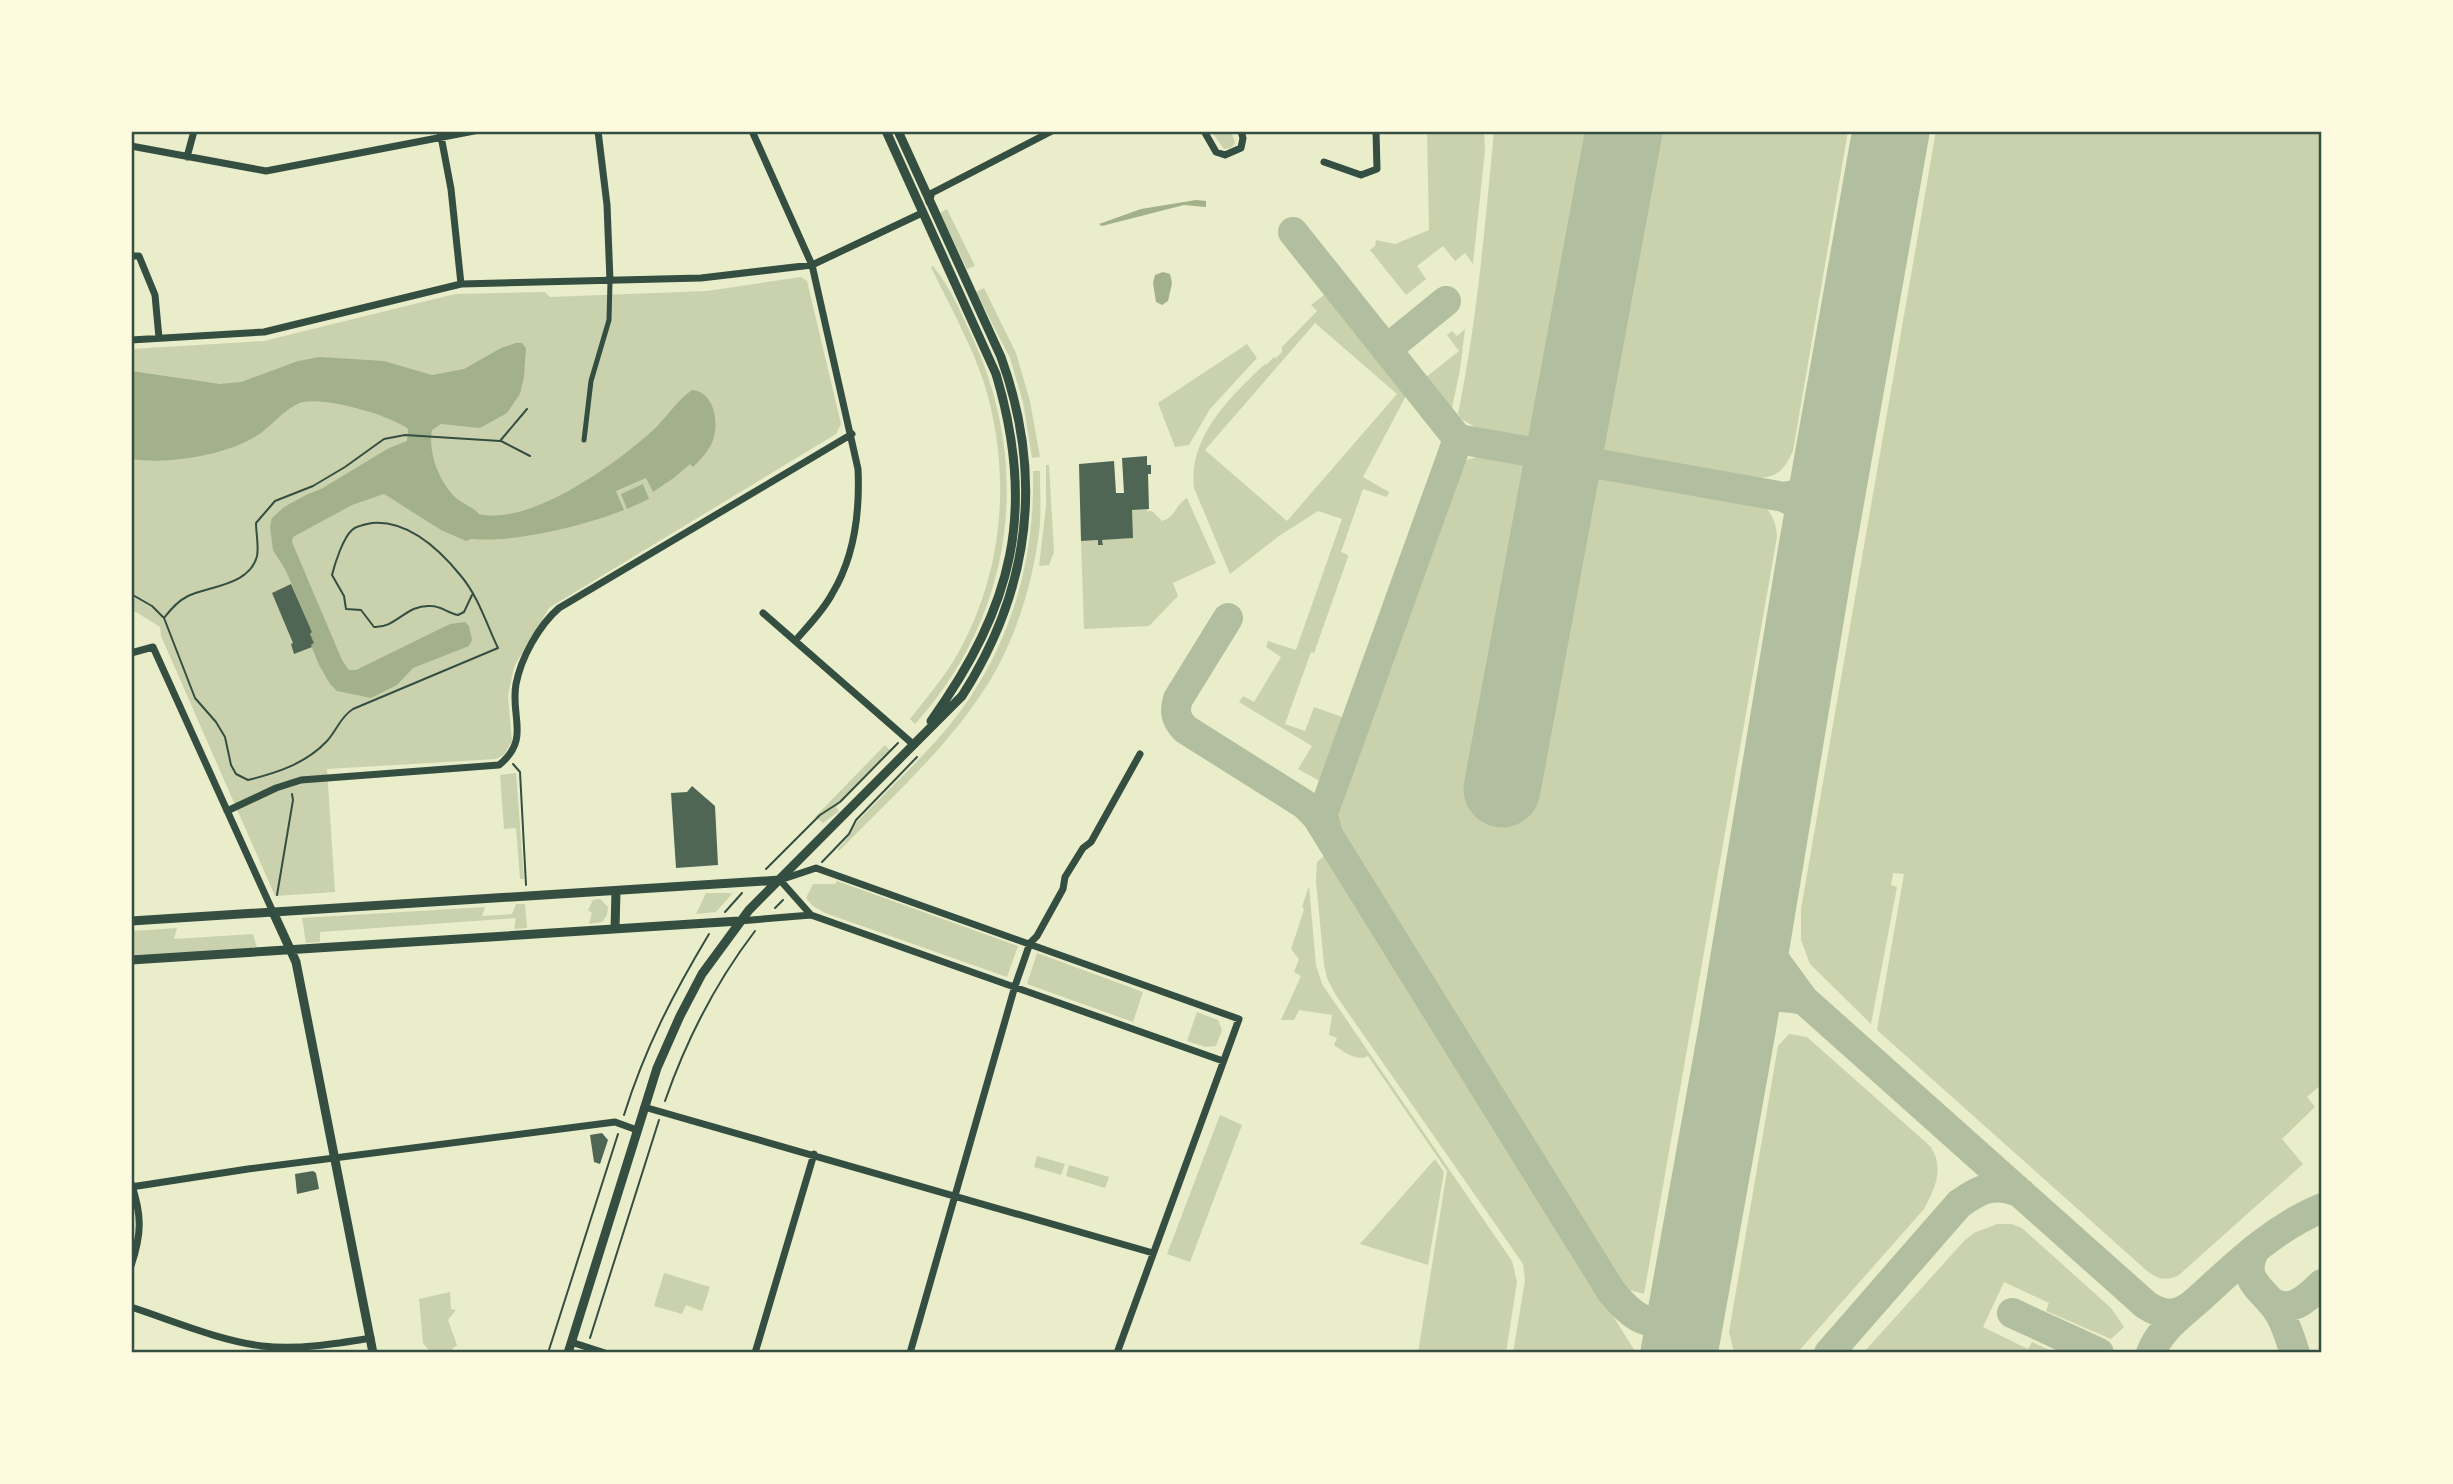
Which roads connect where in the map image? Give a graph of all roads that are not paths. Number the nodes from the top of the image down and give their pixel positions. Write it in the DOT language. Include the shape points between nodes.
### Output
graph roads {
  1 [pos="194,131"];
  2 [pos="474,131"];
  3 [pos="598,131"];
  4 [pos="752,131"];
  5 [pos="886,131"];
  6 [pos="898,131"];
  7 [pos="1052,131"];
  8 [pos="1204,131"];
  9 [pos="1241,131"];
  10 [pos="1376,131"];
  11 [pos="441,134"];
  12 [pos="131,146"];
  13 [pos="187,157"];
  14 [pos="1324,162"];
  15 [pos="929,203"];
  16 [pos="922,213"];
  17 [pos="131,256"];
  18 [pos="811,265"];
  19 [pos="610,281"];
  20 [pos="461,284"];
  21 [pos="159,338"];
  22 [pos="131,340"];
  23 [pos="852,434"];
  24 [pos="584,440"];
  25 [pos="763,613"];
  26 [pos="796,641"];
  27 [pos="131,653"];
  28 [pos="914,745"];
  29 [pos="1140,754"];
  30 [pos="227,811"];
  31 [pos="780,880"];
  32 [pos="617,891"];
  33 [pos="273,912"];
  34 [pos="811,915"];
  35 [pos="131,921"];
  36 [pos="739,921"];
  37 [pos="615,929"];
  38 [pos="1030,943"];
  39 [pos="291,948"];
  40 [pos="131,960"];
  41 [pos="1015,986"];
  42 [pos="1223,1062"];
  43 [pos="644,1107"];
  44 [pos="637,1130"];
  45 [pos="814,1154"];
  46 [pos="334,1158"];
  47 [pos="132,1185"];
  48 [pos="956,1196"];
  49 [pos="1153,1253"];
  50 [pos="131,1266"];
  51 [pos="131,1307"];
  52 [pos="370,1338"];
  53 [pos="571,1342"];
  54 [pos="373,1353"];
  55 [pos="568,1353"];
  56 [pos="605,1353"];
  57 [pos="755,1353"];
  58 [pos="910,1353"];
  59 [pos="1118,1353"];
  1 -- 13 [label="street"];
  2 -- 11 [label="street"];
  3 -- 19 [label="street"];
  4 -- 18 [label="street"];
  5 -- 16 [label="street"];
  6 -- 15 [label="street"];
  7 -- 15 [label="street" via="932,193"];
  8 -- 9 [label="street" via="1216,152 1225,155 1241,148"];
  10 -- 14 [label="street" via="1377,169 1360,175"];
  11 -- 13 [label="street" via="266,171"];
  11 -- 20 [label="street"];
  12 -- 13 [label="street"];
  15 -- 16 [label="street"];
  15 -- 28 [label="street" via="1009,377 1022,433 1027,497 1018,566 995,637 962,696"];
  16 -- 18 [label="street"];
  16 -- 28 [label="street" via="996,374 1012,437 1017,494 1014,533 987,629 953,690"];
  17 -- 21 [label="street" via="139,256 155,295"];
  18 -- 19 [label="street" via="701,278"];
  18 -- 23 [label="street"];
  19 -- 20 [label="street"];
  19 -- 24 [label="street" via="609,320 591,381"];
  20 -- 21 [label="street" via="264,332"];
  21 -- 22 [label="street"];
  23 -- 26 [label="street" via="859,496 851,550 831,597"];
  23 -- 30 [label="street" via="547,619 519,675 517,742 499,765 301,780"];
  25 -- 26 [label="street"];
  26 -- 28 [label="street"];
  27 -- 30 [label="street" via="153,647"];
  28 -- 31 [label="street"];
  29 -- 38 [label="street"];
  30 -- 33 [label="street"];
  31 -- 32 [label="street"];
  31 -- 34 [label="street"];
  31 -- 36 [label="street"];
  31 -- 38 [label="street" via="816,868"];
  32 -- 33 [label="street"];
  32 -- 37 [label="street"];
  33 -- 35 [label="street"];
  33 -- 39 [label="street"];
  34 -- 36 [label="street"];
  34 -- 41 [label="street"];
  36 -- 37 [label="street"];
  36 -- 43 [label="street" via="680,1016"];
  37 -- 39 [label="street"];
  38 -- 41 [label="street"];
  38 -- 42 [label="street" via="1239,1019"];
  39 -- 40 [label="street"];
  39 -- 46 [label="street"];
  41 -- 42 [label="street"];
  41 -- 48 [label="street"];
  42 -- 49 [label="street"];
  43 -- 44 [label="street"];
  43 -- 45 [label="street"];
  44 -- 46 [label="street" via="615,1122"];
  44 -- 53 [label="street"];
  45 -- 48 [label="street"];
  45 -- 57 [label="street"];
  46 -- 47 [label="street"];
  46 -- 52 [label="street"];
  47 -- 50 [label="street" via="141,1222"];
  48 -- 49 [label="street"];
  48 -- 58 [label="street"];
  49 -- 59 [label="street"];
  51 -- 52 [label="street" via="261,1346 316,1346"];
  52 -- 54 [label="street"];
  53 -- 55 [label="street"];
  53 -- 56 [label="street"];
}
